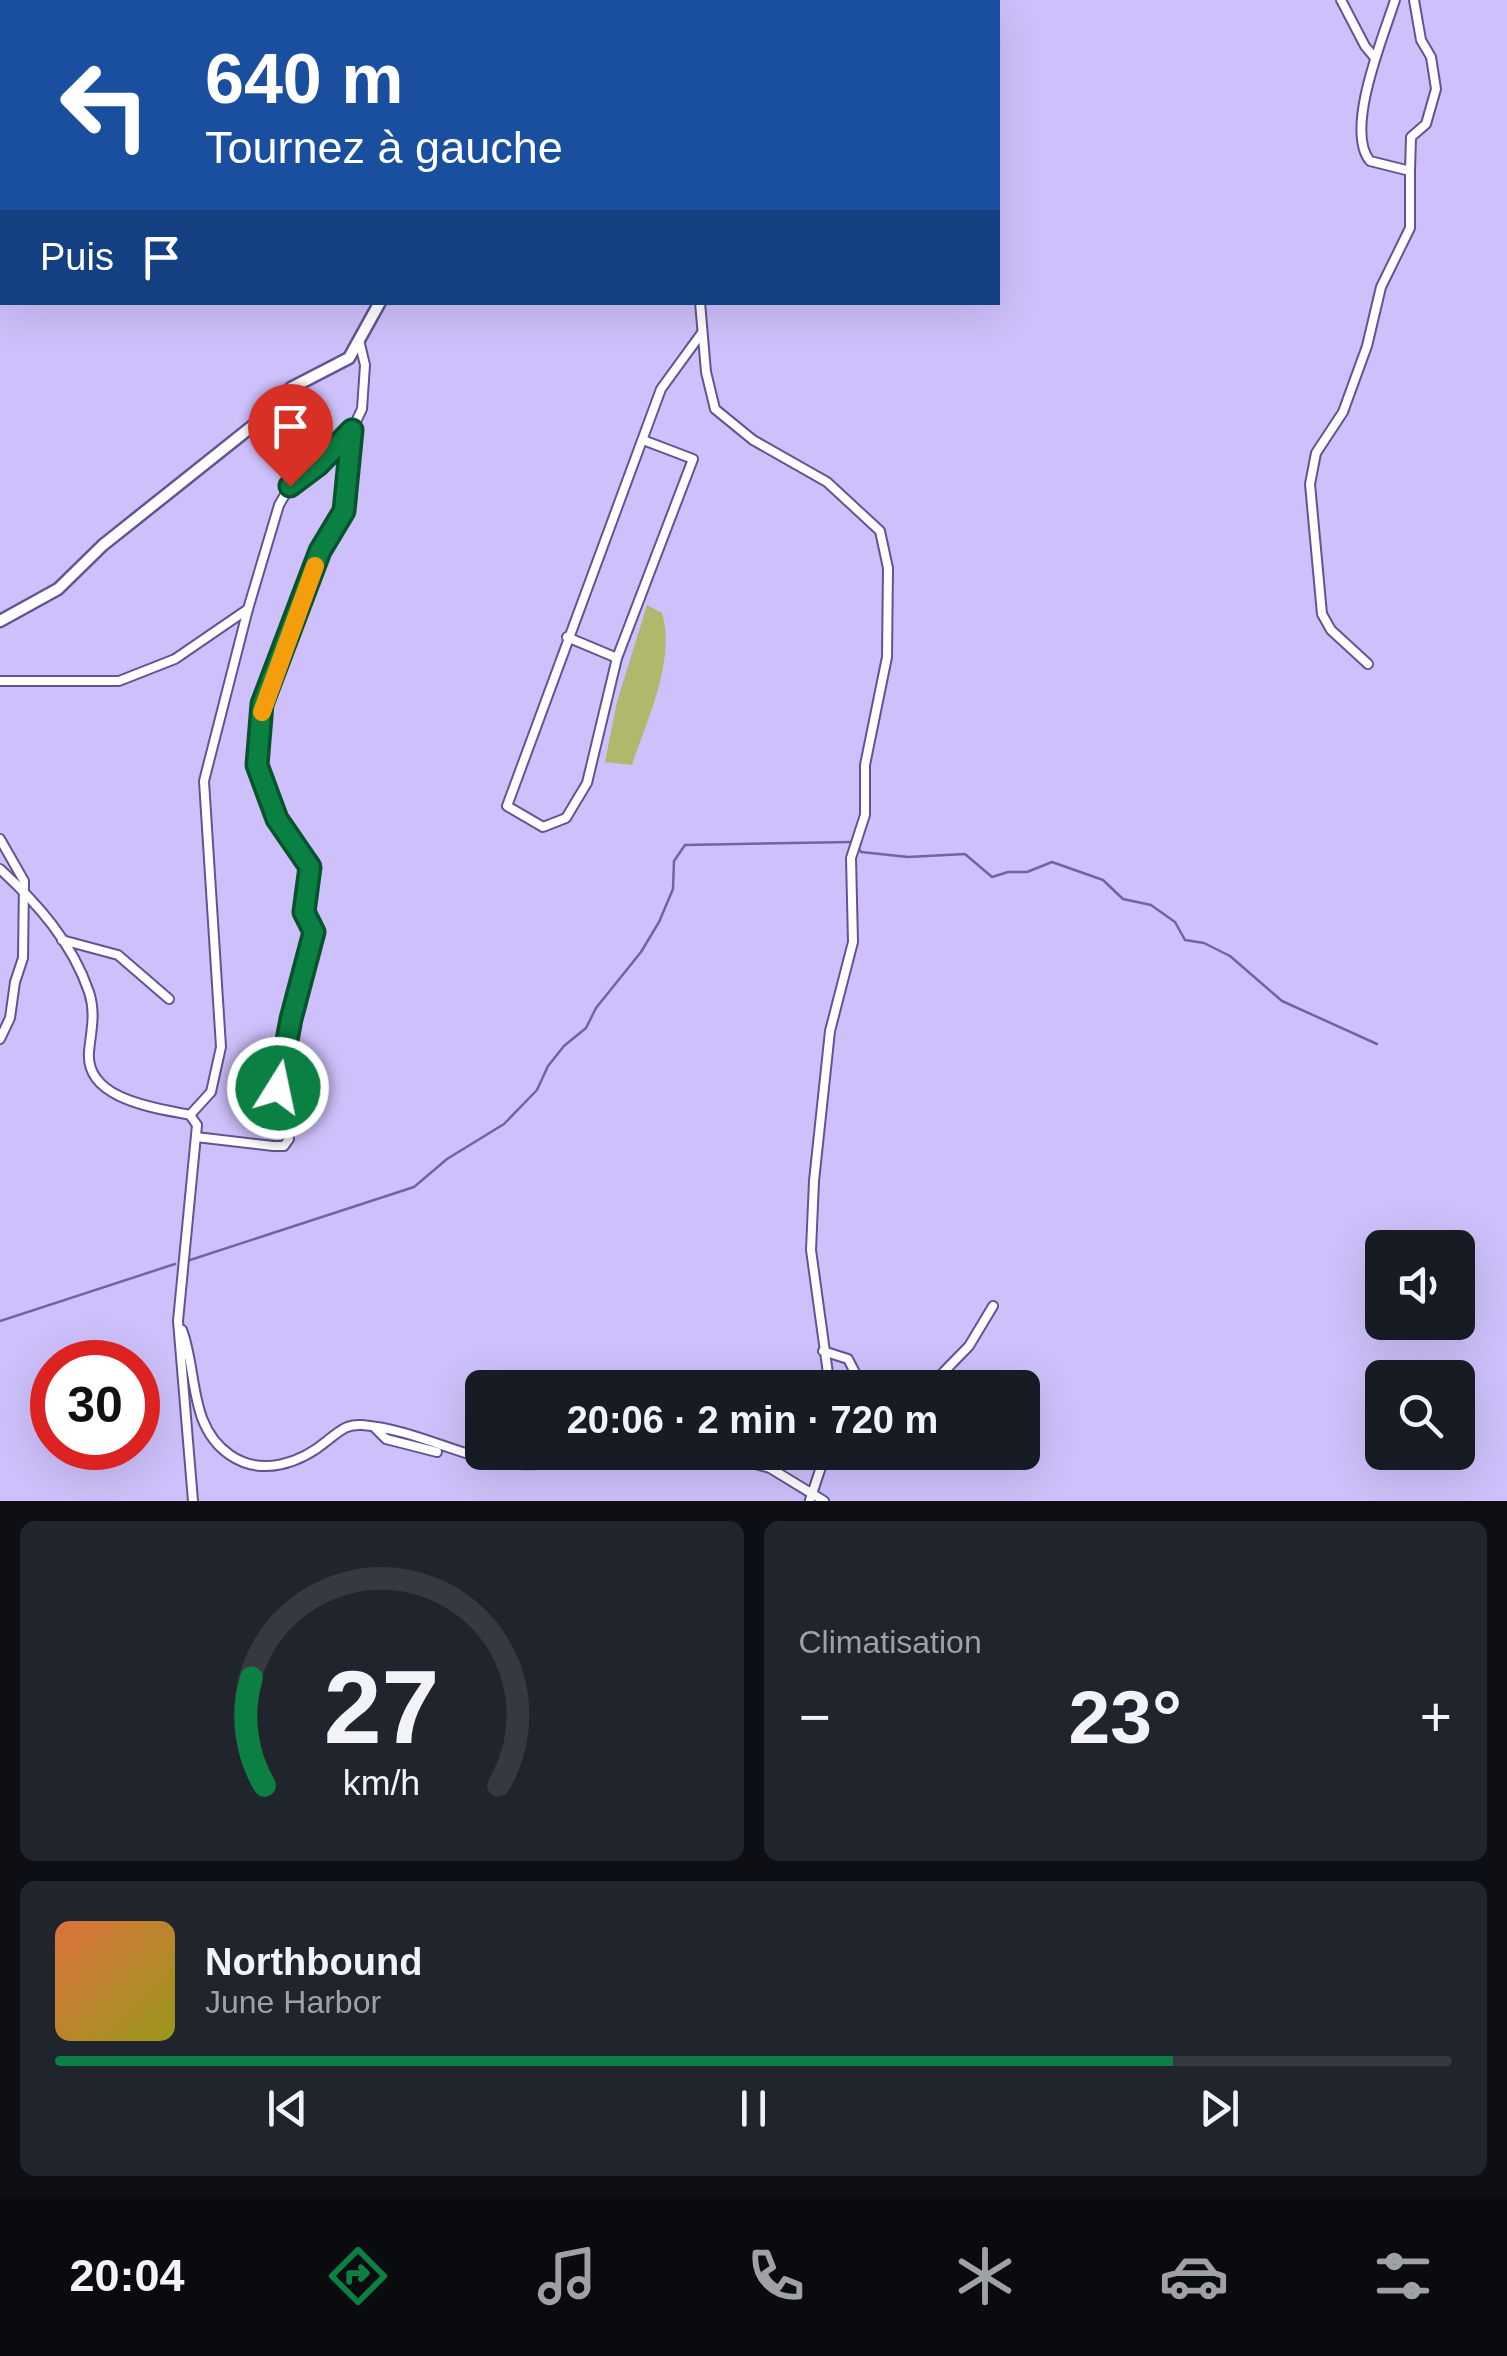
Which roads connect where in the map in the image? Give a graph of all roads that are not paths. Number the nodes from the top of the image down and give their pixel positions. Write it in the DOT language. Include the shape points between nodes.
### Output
graph roads {
  1 [pos="1341,0"];
  2 [pos="1395,0"];
  3 [pos="1414,0"];
  4 [pos="1375,58"];
  5 [pos="1410,171"];
  6 [pos="378,305"];
  7 [pos="700,305"];
  8 [pos="701,334"];
  9 [pos="360,340"];
  10 [pos="352,430"];
  11 [pos="643,440"];
  12 [pos="248,609"];
  13 [pos="0,621"];
  14 [pos="567,637"];
  15 [pos="616,658"];
  16 [pos="1368,664"];
  17 [pos="0,681"];
  18 [pos="0,839"];
  19 [pos="0,869"];
  20 [pos="24,891"];
  21 [pos="62,940"];
  22 [pos="170,998"];
  23 [pos="0,1039"];
  24 [pos="190,1115"];
  25 [pos="196,1137"];
  26 [pos="992,1306"];
  27 [pos="178,1321"];
  28 [pos="823,1351"];
  29 [pos="827,1370"];
  30 [pos="854,1370"];
  31 [pos="946,1370"];
  32 [pos="374,1427"];
  33 [pos="465,1451"];
  34 [pos="437,1452"];
  35 [pos="773,1470"];
  36 [pos="820,1470"];
  37 [pos="811,1499"];
  38 [pos="193,1501"];
  39 [pos="824,1501"];
  1 -- 4 [label="street"];
  2 -- 4 [label="street"];
  3 -- 5 [label="street" via="1436,89 1426,124 1412,137"];
  4 -- 5 [label="street" via="1361,144 1370,161"];
  5 -- 16 [label="street" via="1410,228 1380,287 1368,346 1343,412 1316,453 1310,484 1322,614"];
  6 -- 9 [label="street"];
  7 -- 8 [label="street"];
  8 -- 11 [label="street" via="660,389"];
  8 -- 28 [label="street" via="714,409 827,482 880,530 888,568 887,657 865,765 865,816 851,858 853,942 830,1030 814,1182 811,1250"];
  9 -- 10 [label="street" via="362,409"];
  9 -- 13 [label="street" via="349,358 291,388 58,589"];
  10 -- 12 [label="street" via="278,505"];
  10 -- 25 [label="street" via="344,511 320,551 262,704 257,765 277,819 310,867 304,912 314,932 278,1088 289,1140 273,1146"];
  11 -- 14 [label="street"];
  11 -- 15 [label="street" via="694,459"];
  12 -- 17 [label="street" via="176,660 119,681"];
  12 -- 24 [label="street" via="204,781 222,1047 211,1092"];
  14 -- 15 [label="street"];
  14 -- 15 [label="street" via="506,806 544,826 566,818 587,783"];
  18 -- 20 [label="street"];
  19 -- 20 [label="street"];
  20 -- 21 [label="street"];
  20 -- 23 [label="street" via="23,958"];
  21 -- 22 [label="street" via="118,956"];
  21 -- 24 [label="street" via="94,1014 89,1064 96,1078 126,1099"];
  24 -- 25 [label="street"];
  25 -- 27 [label="street"];
  26 -- 31 [label="street"];
  27 -- 32 [label="street" via="197,1409 210,1436 252,1467 286,1465 338,1429"];
  27 -- 38 [label="street"];
  28 -- 29 [label="street"];
  28 -- 30 [label="street" via="848,1359"];
  32 -- 33 [label="street"];
  32 -- 34 [label="street" via="386,1439"];
  35 -- 37 [label="street"];
  36 -- 37 [label="street"];
  37 -- 39 [label="street"];
}
